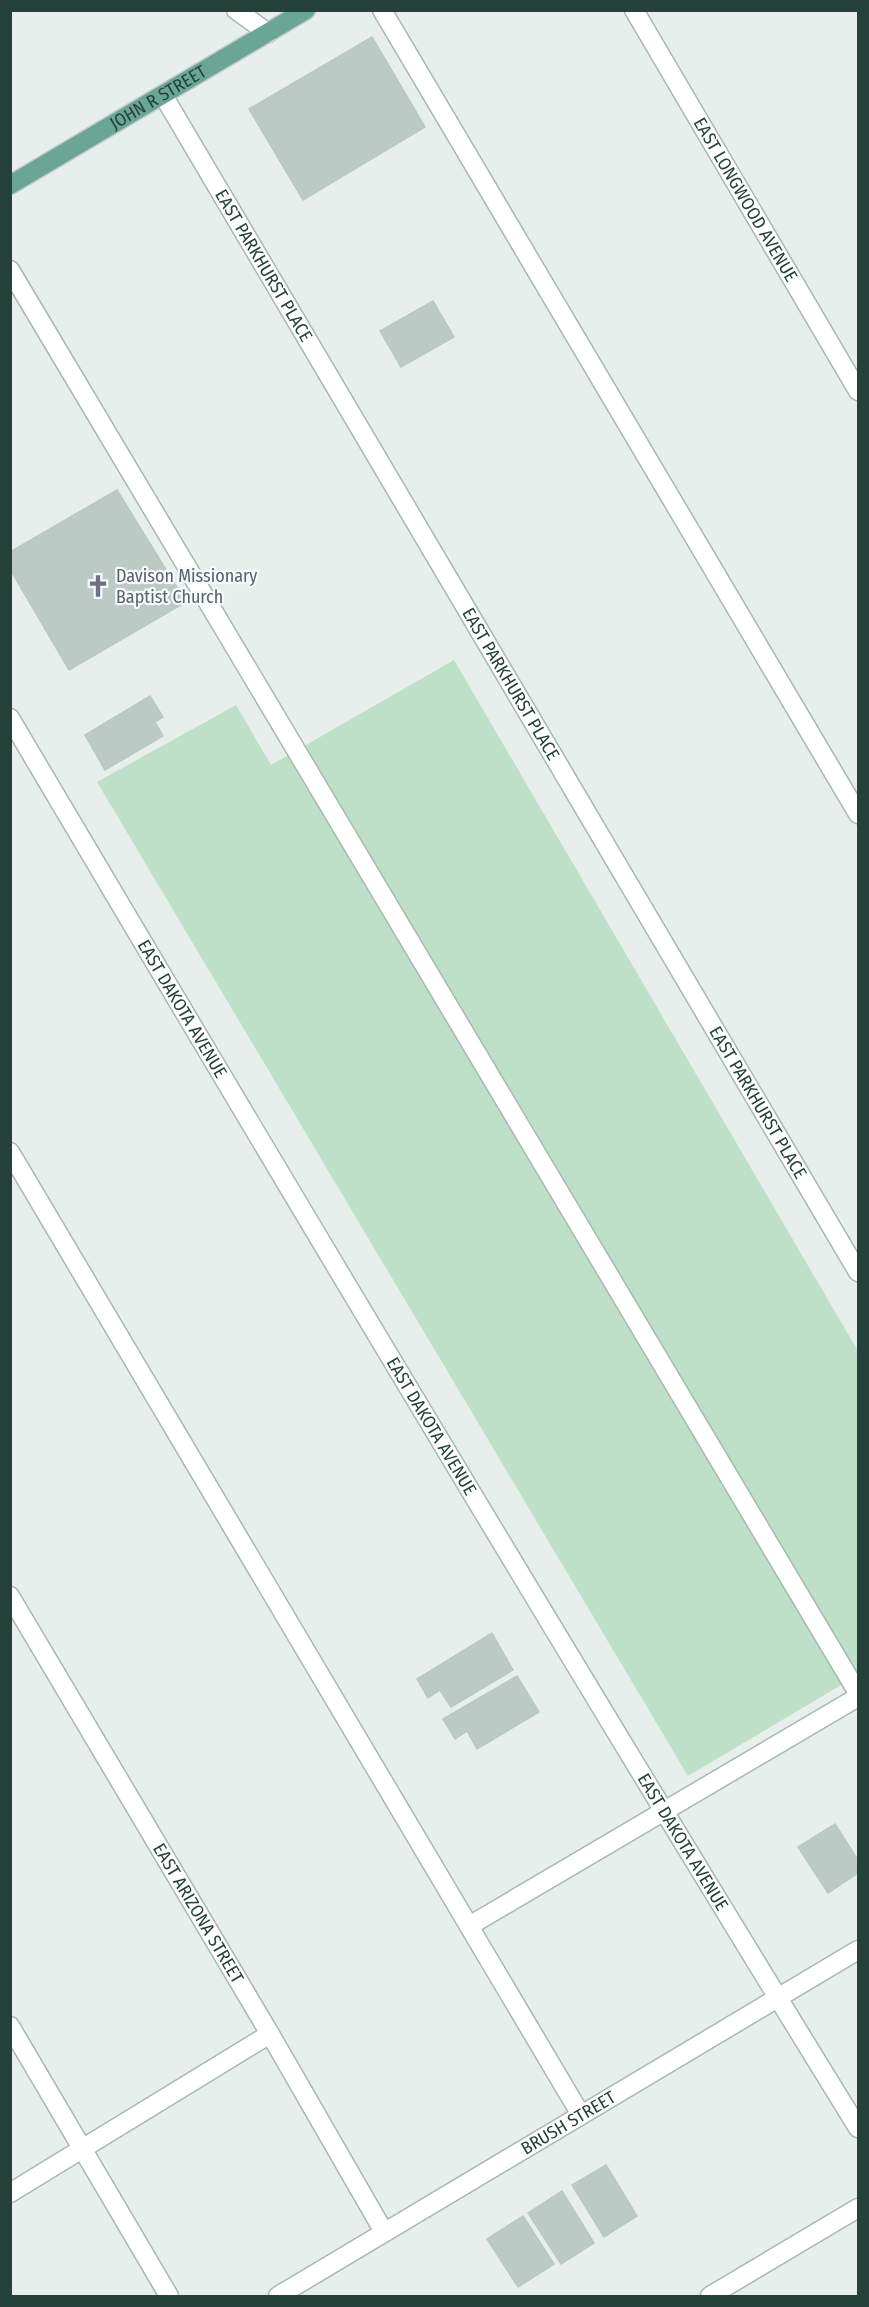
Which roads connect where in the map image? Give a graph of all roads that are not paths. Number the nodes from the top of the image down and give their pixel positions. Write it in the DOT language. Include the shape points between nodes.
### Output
graph roads {
  1 [pos="236,10"];
  2 [pos="306,10"];
  3 [pos="382,10"];
  4 [pos="634,10"];
  5 [pos="268,33"];
  6 [pos="163,95"];
  7 [pos="14,178"];
  8 [pos="10,270"];
  9 [pos="858,391"];
  10 [pos="10,718"];
  11 [pos="858,814"];
  12 [pos="10,1152"];
  13 [pos="858,1272"];
  14 [pos="10,1596"];
  15 [pos="858,1695"];
  16 [pos="663,1812"];
  17 [pos="469,1926"];
  18 [pos="858,1950"];
  19 [pos="778,1998"];
  20 [pos="10,2026"];
  21 [pos="270,2034"];
  22 [pos="581,2115"];
  23 [pos="858,2128"];
  24 [pos="10,2193"];
  25 [pos="858,2208"];
  26 [pos="384,2232"];
  27 [pos="169,2296"];
  28 [pos="278,2296"];
  29 [pos="710,2296"];
  1 -- 5 [label="street"];
  2 -- 5 [label="main road, JOHN R STREET"];
  3 -- 11 [label="street"];
  4 -- 9 [label="street, EAST LONGWOOD AVENUE"];
  5 -- 6 [label="main road, JOHN R STREET"];
  6 -- 7 [label="main road, JOHN R STREET"];
  6 -- 13 [label="street, EAST PARKHURST PLACE"];
  8 -- 15 [label="street"];
  10 -- 16 [label="street, EAST DAKOTA AVENUE"];
  12 -- 17 [label="street"];
  14 -- 21 [label="street, EAST ARIZONA STREET"];
  15 -- 16 [label="street"];
  16 -- 17 [label="street"];
  16 -- 19 [label="street, EAST DAKOTA AVENUE"];
  17 -- 22 [label="street"];
  18 -- 19 [label="street, BRUSH STREET"];
  19 -- 22 [label="street, BRUSH STREET"];
  19 -- 23 [label="street, EAST DAKOTA AVENUE"];
  20 -- 27 [label="street"];
  21 -- 24 [label="street"];
  21 -- 26 [label="street, EAST ARIZONA STREET"];
  22 -- 26 [label="street, BRUSH STREET"];
  25 -- 29 [label="street"];
  26 -- 28 [label="street, BRUSH STREET"];
}
